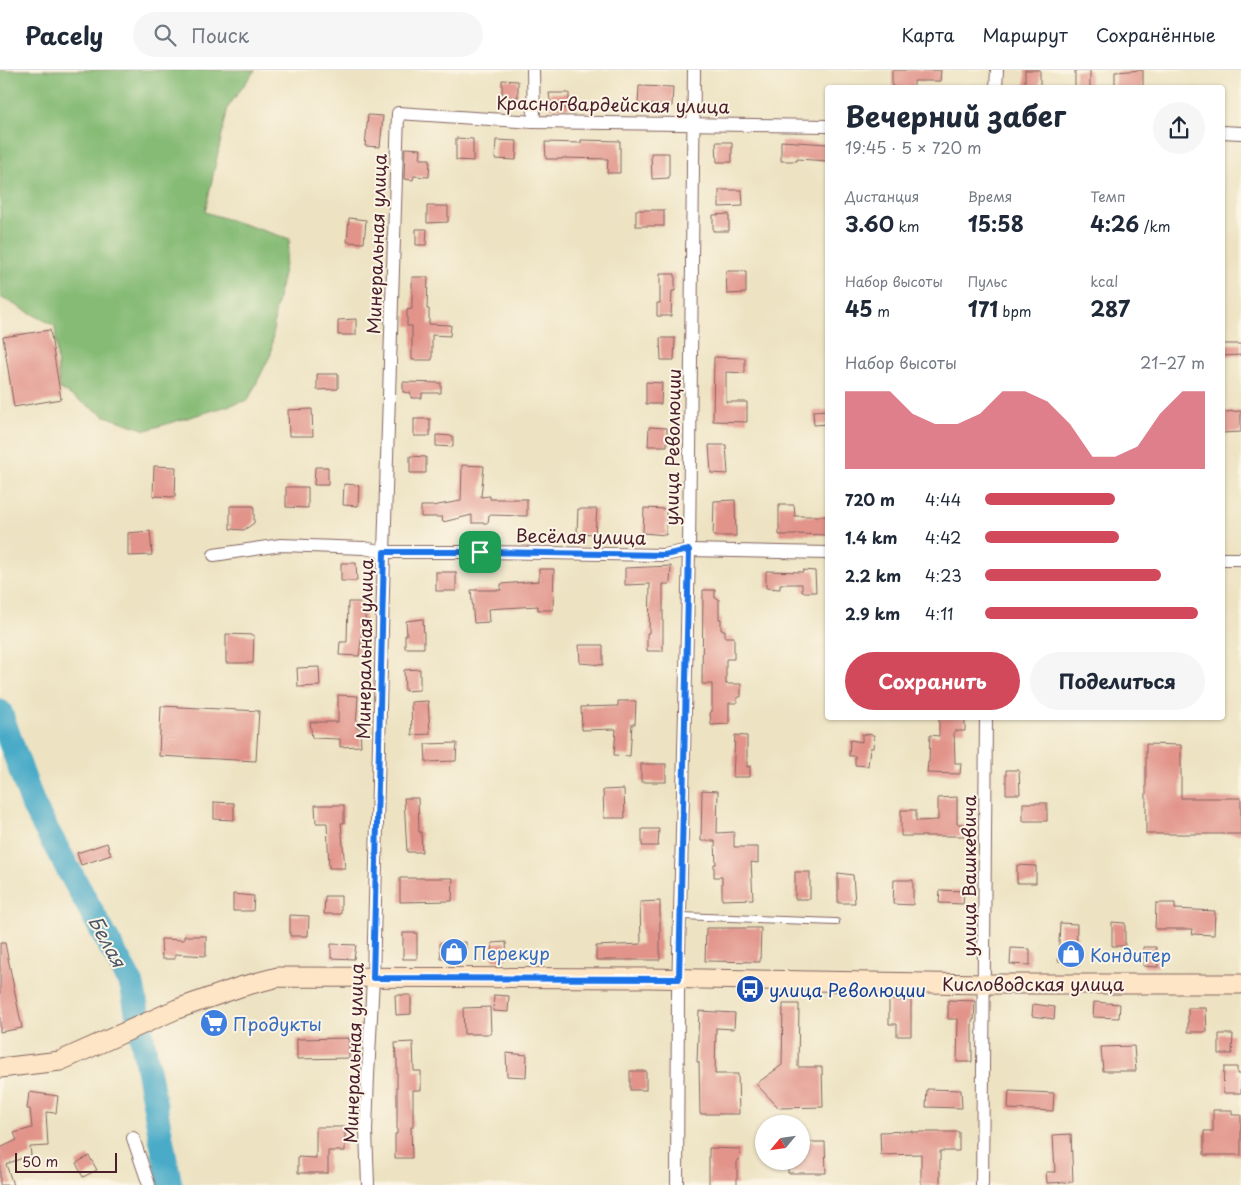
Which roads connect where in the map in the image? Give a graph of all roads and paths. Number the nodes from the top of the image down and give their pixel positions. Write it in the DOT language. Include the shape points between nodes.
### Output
graph roads {
  1 [pos="533,70"];
  2 [pos="694,70"];
  3 [pos="996,70"];
  4 [pos="996,85"];
  5 [pos="398,113"];
  6 [pos="534,122"];
  7 [pos="694,124"];
  8 [pos="825,126"];
  9 [pos="1225,132"];
  10 [pos="1241,133"];
  11 [pos="689,550"];
  12 [pos="384,552"];
  13 [pos="825,553"];
  14 [pos="214,555"];
  15 [pos="1225,559"];
  16 [pos="1241,559"];
  17 [pos="986,720"];
  18 [pos="680,916"];
  19 [pos="836,922"];
  20 [pos="373,978"];
  21 [pos="679,979"];
  22 [pos="984,984"];
  23 [pos="1241,984"];
  24 [pos="0,1068"];
  25 [pos="133,1138"];
  26 [pos="149,1185"];
  27 [pos="368,1185"];
  28 [pos="677,1185"];
  29 [pos="982,1185"];
  1 -- 6 [label="street"];
  2 -- 7 [label="street, улица Революции"];
  3 -- 4 [label="street"];
  5 -- 6 [label="street, Красногвардейская улица"];
  5 -- 12 [label="street, Минеральная улица"];
  6 -- 7 [label="street, Красногвардейская улица"];
  7 -- 8 [label="street, Красногвардейская улица"];
  7 -- 11 [label="street, улица Революции"];
  9 -- 10 [label="street"];
  11 -- 12 [label="street, Весёлая улица" via="664,555"];
  11 -- 13 [label="street, Весёлая улица"];
  11 -- 18 [label="street, улица Революции"];
  12 -- 14 [label="street, Весёлая улица" via="364,548 281,545"];
  12 -- 20 [label="street, Минеральная улица"];
  15 -- 16 [label="street"];
  17 -- 22 [label="street, улица Вашкевича"];
  18 -- 19 [label="lane"];
  18 -- 21 [label="street, улица Революции"];
  20 -- 21 [label="main road, Кисловодская улица"];
  20 -- 24 [label="main road, Кисловодская улица" via="278,977 177,1009 60,1061"];
  20 -- 27 [label="street, Минеральная улица" via="366,1131"];
  21 -- 22 [label="main road, Кисловодская улица"];
  21 -- 28 [label="street, улица Революции"];
  22 -- 23 [label="main road, Кисловодская улица"];
  22 -- 29 [label="street, улица Вашкевича"];
  25 -- 26 [label="street"];
}
